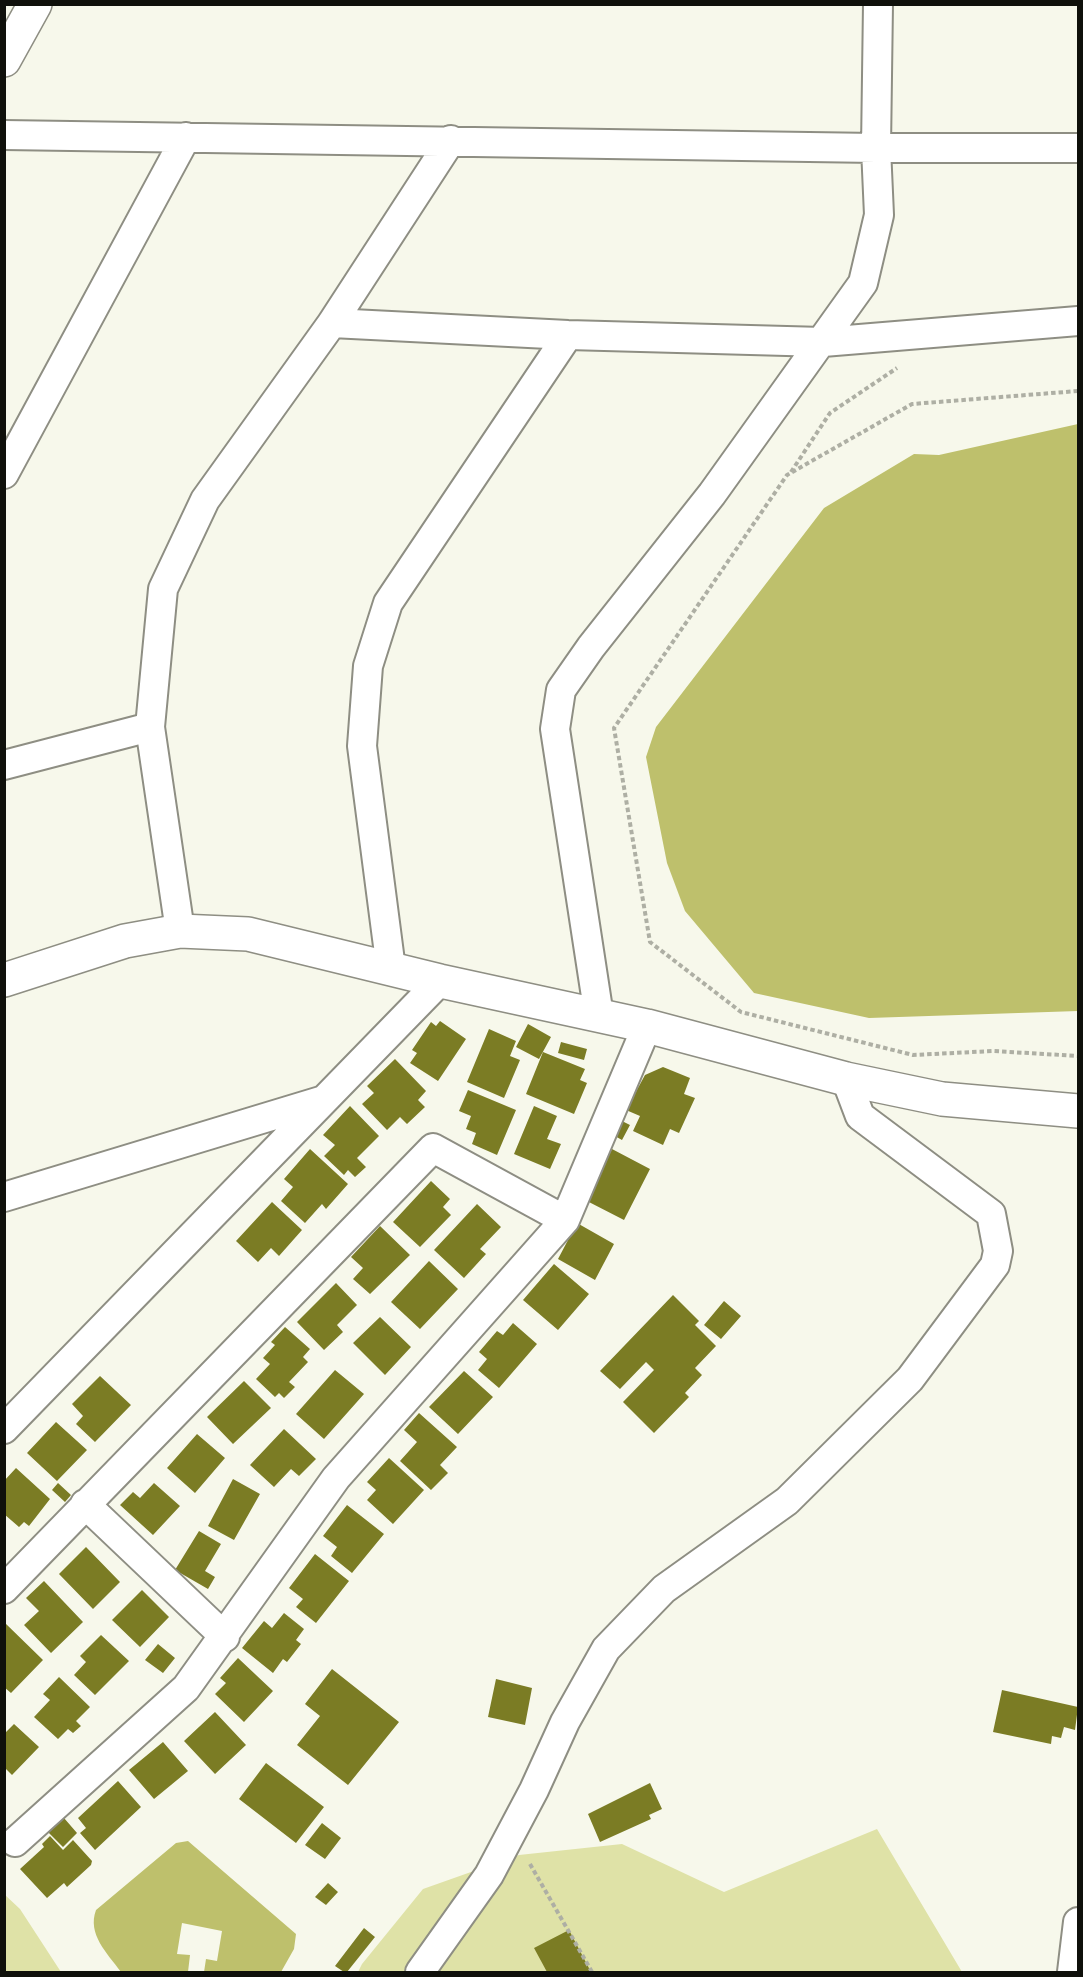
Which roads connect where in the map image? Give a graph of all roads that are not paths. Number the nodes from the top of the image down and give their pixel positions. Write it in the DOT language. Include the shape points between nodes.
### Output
graph roads {
  1 [pos="35,4"];
  2 [pos="878,4"];
  3 [pos="4,60"];
  4 [pos="4,135"];
  5 [pos="186,137"];
  6 [pos="451,140"];
  7 [pos="876,148"];
  8 [pos="1078,148"];
  9 [pos="1078,321"];
  10 [pos="332,323"];
  11 [pos="568,335"];
  12 [pos="823,342"];
  13 [pos="4,474"];
  14 [pos="150,727"];
  15 [pos="4,765"];
  16 [pos="180,931"];
  17 [pos="391,969"];
  18 [pos="4,980"];
  19 [pos="440,981"];
  20 [pos="599,1016"];
  21 [pos="647,1026"];
  22 [pos="846,1079"];
  23 [pos="327,1099"];
  24 [pos="1078,1111"];
  25 [pos="4,1197"];
  26 [pos="565,1220"];
  27 [pos="4,1429"];
  28 [pos="85,1504"];
  29 [pos="9,1576"];
  30 [pos="225,1637"];
  31 [pos="15,1842"];
  32 [pos="1078,1922"];
  33 [pos="420,1972"];
  34 [pos="1072,1972"];
  1 -- 3 [label="street"];
  2 -- 7 [label="street"];
  4 -- 5 [label="street"];
  5 -- 6 [label="street"];
  5 -- 13 [label="street"];
  6 -- 7 [label="street"];
  6 -- 10 [label="street"];
  7 -- 8 [label="street"];
  7 -- 12 [label="street" via="879,215 863,283"];
  9 -- 12 [label="street"];
  10 -- 11 [label="street"];
  10 -- 14 [label="street" via="205,500 163,590"];
  11 -- 12 [label="street"];
  11 -- 17 [label="street" via="388,603 368,666 362,746"];
  12 -- 20 [label="street" via="561,690 555,729"];
  14 -- 15 [label="street"];
  14 -- 16 [label="street"];
  16 -- 17 [label="street" via="248,934"];
  16 -- 18 [label="street" via="125,941"];
  17 -- 19 [label="street"];
  19 -- 20 [label="street"];
  19 -- 23 [label="street"];
  20 -- 21 [label="street"];
  21 -- 22 [label="street"];
  21 -- 26 [label="street"];
  22 -- 24 [label="street" via="942,1099"];
  22 -- 33 [label="street" via="860,1116 991,1214 998,1251 994,1265 910,1379 787,1501 664,1590 606,1648 489,1875"];
  23 -- 25 [label="street"];
  23 -- 27 [label="street"];
  26 -- 28 [label="street" via="433,1148"];
  26 -- 30 [label="street" via="336,1478"];
  28 -- 29 [label="street"];
  28 -- 30 [label="street"];
  30 -- 31 [label="street" via="186,1688"];
  32 -- 34 [label="street"];
}
